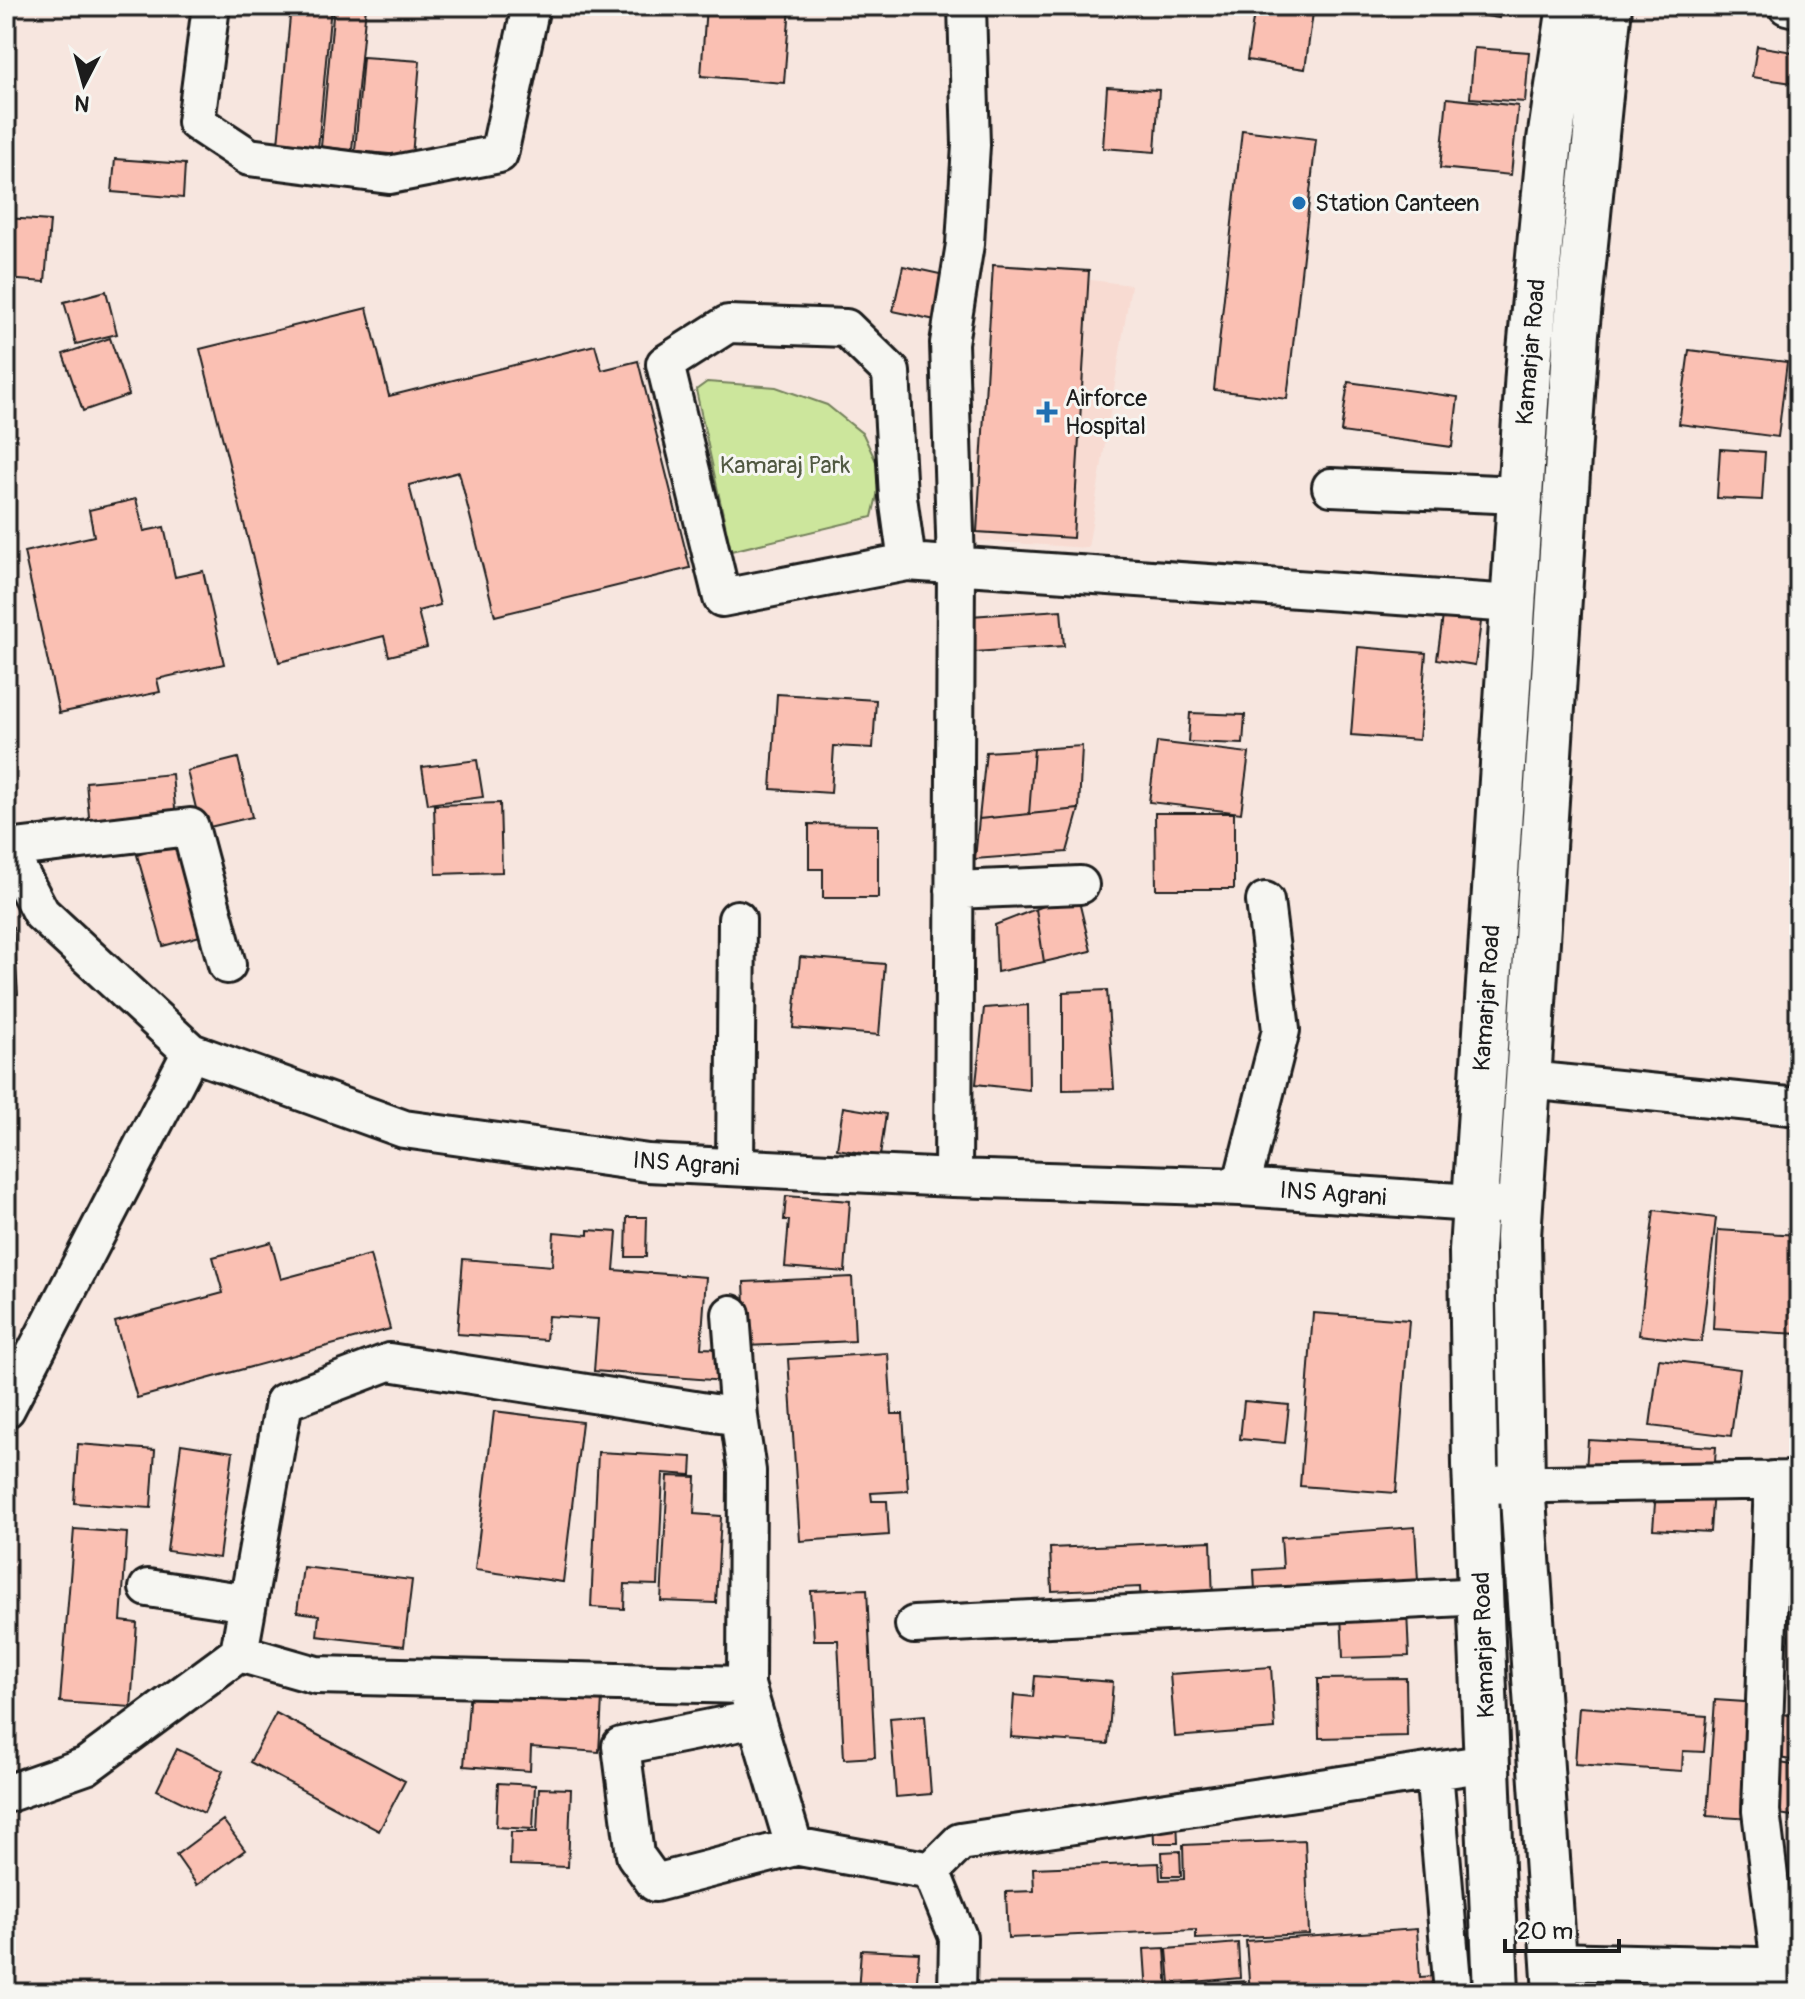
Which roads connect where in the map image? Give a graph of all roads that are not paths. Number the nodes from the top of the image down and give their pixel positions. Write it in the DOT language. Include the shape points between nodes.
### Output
graph roads {
  1 [pos="211,6"];
  2 [pos="531,6"];
  3 [pos="967,6"];
  4 [pos="1570,6"];
  5 [pos="1609,6"];
  6 [pos="1787,6"];
  7 [pos="1799,9"];
  8 [pos="1331,487"];
  9 [pos="1521,495"];
  10 [pos="907,562"];
  11 [pos="956,565"];
  12 [pos="1513,604"];
  13 [pos="6,848"];
  14 [pos="1080,885"];
  15 [pos="954,890"];
  16 [pos="1265,901"];
  17 [pos="737,919"];
  18 [pos="227,965"];
  19 [pos="191,1052"];
  20 [pos="1528,1080"];
  21 [pos="1799,1107"];
  22 [pos="735,1167"];
  23 [pos="953,1178"];
  24 [pos="1241,1187"];
  25 [pos="1474,1204"];
  26 [pos="1520,1205"];
  27 [pos="731,1314"];
  28 [pos="6,1409"];
  29 [pos="739,1417"];
  30 [pos="1786,1480"];
  31 [pos="1522,1483"];
  32 [pos="1476,1485"];
  33 [pos="148,1588"];
  34 [pos="1483,1596"];
  35 [pos="248,1603"];
  36 [pos="914,1625"];
  37 [pos="239,1653"];
  38 [pos="746,1685"];
  39 [pos="756,1719"];
  40 [pos="1488,1763"];
  41 [pos="1434,1771"];
  42 [pos="6,1794"];
  43 [pos="795,1847"];
  44 [pos="931,1871"];
  45 [pos="1789,1966"];
  46 [pos="1554,1977"];
  47 [pos="957,1993"];
  48 [pos="1453,1993"];
  49 [pos="1496,1993"];
  1 -- 2 [label="street" via="196,122 249,157 389,175 499,154"];
  3 -- 11 [label="street" via="969,171 965,244 949,343"];
  4 -- 9 [label="main road, Kamarjar Road" via="1548,155"];
  5 -- 20 [label="main road" via="1576,333"];
  6 -- 7 [label="street"];
  8 -- 9 [label="street"];
  9 -- 12 [label="main road, Kamarjar Road"];
  10 -- 10 [label="street" via="722,598 665,364 728,324 846,328 891,372"];
  10 -- 11 [label="street"];
  11 -- 12 [label="street"];
  11 -- 15 [label="street"];
  12 -- 25 [label="main road, Kamarjar Road"];
  13 -- 18 [label="street" via="190,827"];
  13 -- 19 [label="street, INS Agrani" via="41,913"];
  14 -- 15 [label="street"];
  15 -- 23 [label="street"];
  16 -- 24 [label="street" via="1281,1030"];
  17 -- 22 [label="street"];
  19 -- 22 [label="street, INS Agrani" via="404,1129 648,1163"];
  19 -- 28 [label="street"];
  20 -- 21 [label="street"];
  20 -- 26 [label="main road"];
  22 -- 23 [label="street, INS Agrani"];
  23 -- 24 [label="street, INS Agrani"];
  24 -- 25 [label="street, INS Agrani"];
  25 -- 26 [label="street, INS Agrani"];
  25 -- 32 [label="main road, Kamarjar Road"];
  26 -- 31 [label="main road"];
  27 -- 29 [label="street"];
  29 -- 35 [label="street" via="389,1362 284,1402"];
  29 -- 38 [label="street" via="747,1471"];
  30 -- 31 [label="street"];
  30 -- 45 [label="street" via="1761,1811"];
  31 -- 32 [label="street"];
  31 -- 46 [label="main road"];
  32 -- 34 [label="main road, Kamarjar Road"];
  33 -- 35 [label="street"];
  34 -- 36 [label="street"];
  34 -- 40 [label="main road, Kamarjar Road"];
  35 -- 37 [label="street"];
  37 -- 38 [label="street" via="316,1675"];
  37 -- 42 [label="street" via="86,1766"];
  38 -- 39 [label="street"];
  39 -- 43 [label="street"];
  39 -- 43 [label="street" via="621,1746 635,1855 655,1883"];
  40 -- 41 [label="street"];
  40 -- 49 [label="main road, Kamarjar Road"];
  41 -- 44 [label="street" via="960,1842"];
  41 -- 48 [label="street"];
  43 -- 44 [label="street"];
  44 -- 47 [label="street" via="958,1937"];
  45 -- 46 [label="street"];
}
